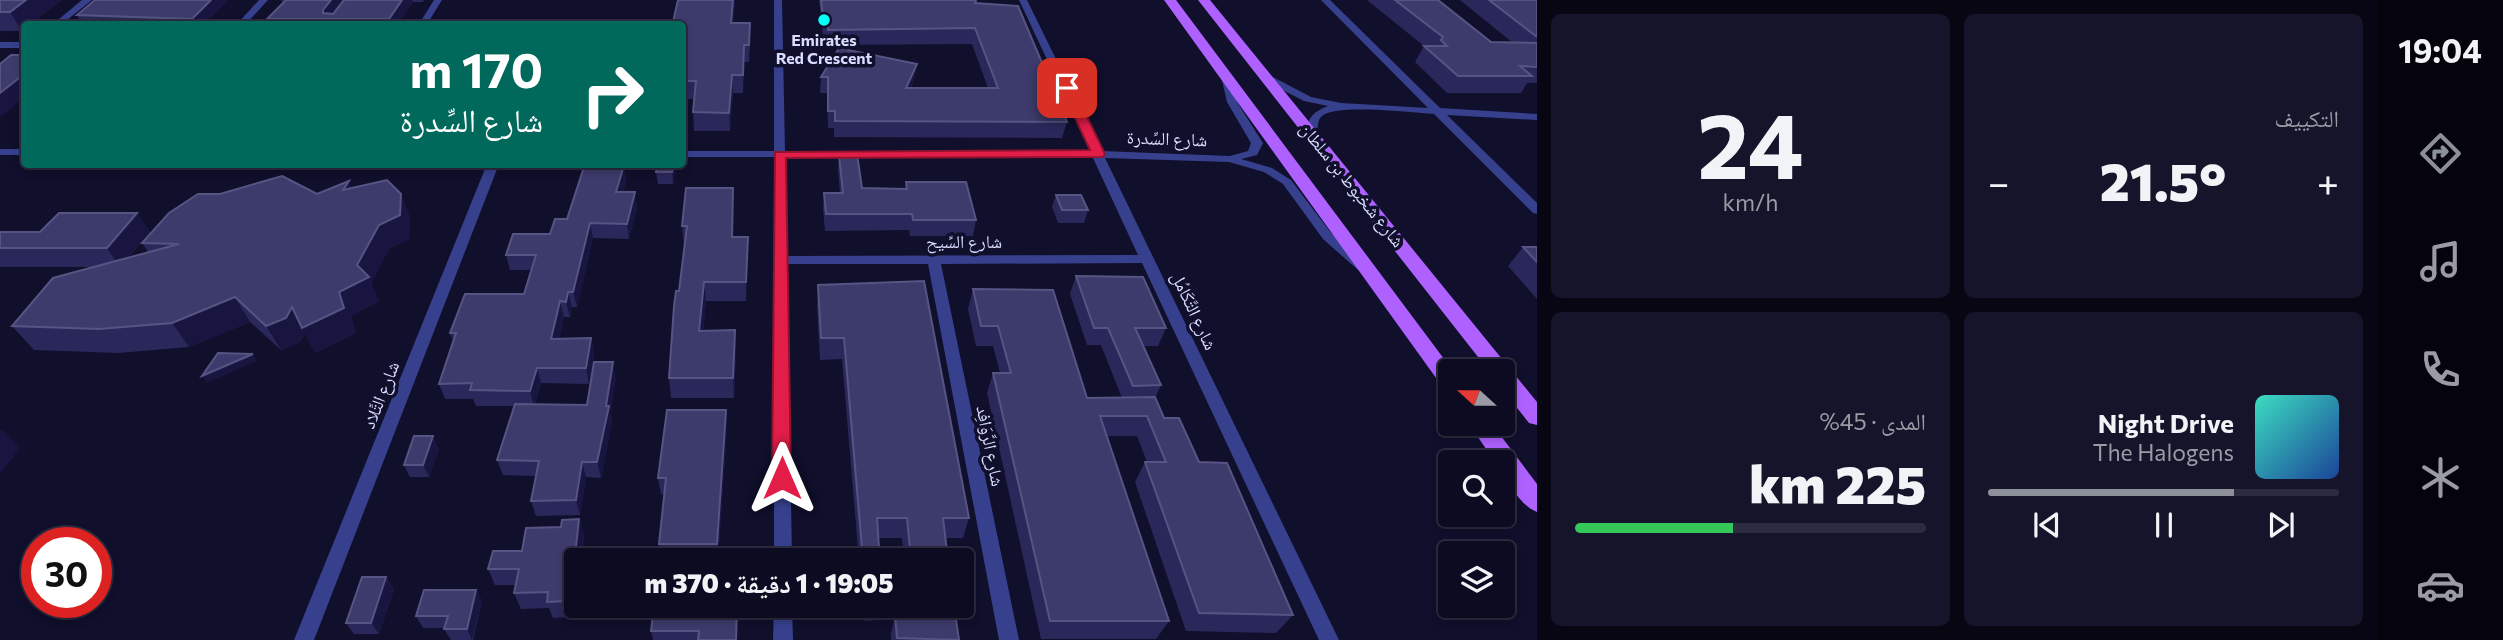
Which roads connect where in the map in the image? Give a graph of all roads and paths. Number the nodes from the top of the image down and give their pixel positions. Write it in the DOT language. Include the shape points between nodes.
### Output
graph roads {
  1 [pos="88,0"];
  2 [pos="264,0"];
  3 [pos="438,0"];
  4 [pos="778,0"];
  5 [pos="1023,0"];
  6 [pos="1170,0"];
  7 [pos="1204,0"];
  8 [pos="1325,0"];
  9 [pos="61,21"];
  10 [pos="244,21"];
  11 [pos="424,21"];
  12 [pos="0,45"];
  13 [pos="21,45"];
  14 [pos="1226,76"];
  15 [pos="1265,77"];
  16 [pos="1341,106"];
  17 [pos="1438,111"];
  18 [pos="1537,117"];
  19 [pos="1312,135"];
  20 [pos="0,152"];
  21 [pos="21,152"];
  22 [pos="686,154"];
  23 [pos="1098,154"];
  24 [pos="780,155"];
  25 [pos="1230,159"];
  26 [pos="491,168"];
  27 [pos="1537,210"];
  28 [pos="933,259"];
  29 [pos="1148,259"];
  30 [pos="780,260"];
  31 [pos="1372,274"];
  32 [pos="1491,359"];
  33 [pos="1438,365"];
  34 [pos="1516,391"];
  35 [pos="1537,417"];
  36 [pos="1489,436"];
  37 [pos="1537,502"];
  38 [pos="783,548"];
  39 [pos="783,618"];
  40 [pos="304,640"];
  41 [pos="783,640"];
  42 [pos="1009,640"];
  43 [pos="1329,640"];
  1 -- 9 [label="street"];
  2 -- 10 [label="street"];
  3 -- 11 [label="street"];
  4 -- 24 [label="street"];
  5 -- 23 [label="street, شارع التَّكَامُل"];
  6 -- 14 [label="main road, شارع شخبوط بن سلطان"];
  7 -- 15 [label="main road, شارع شخبوط بن سلطان"];
  8 -- 17 [label="street"];
  12 -- 13 [label="street"];
  14 -- 25 [label="street, شارع السِّدرة" via="1232,102 1257,143 1253,153"];
  14 -- 31 [label="main road, شارع شخبوط بن سلطان"];
  15 -- 16 [label="street" via="1308,99"];
  15 -- 19 [label="main road, شارع شخبوط بن سلطان"];
  16 -- 17 [label="street"];
  16 -- 19 [label="street" via="1314,119"];
  17 -- 18 [label="street"];
  17 -- 27 [label="street"];
  19 -- 32 [label="main road, شارع شخبوط بن سلطان"];
  20 -- 21 [label="street"];
  22 -- 24 [label="street, شارع السِّدرة"];
  23 -- 24 [label="street, شارع السِّدرة"];
  23 -- 25 [label="street, شارع السِّدرة"];
  23 -- 29 [label="street, شارع التَّكَامُل"];
  24 -- 30 [label="street"];
  25 -- 31 [label="street, شارع السِّدرة" via="1268,170 1287,182 1327,236"];
  26 -- 40 [label="street, شارع التِّلاد"];
  28 -- 29 [label="street, شارع السِّيح"];
  28 -- 30 [label="street, شارع السِّيح"];
  28 -- 42 [label="street, شارع الرَّوَافِد"];
  29 -- 43 [label="street, شارع التَّكَامُل"];
  30 -- 38 [label="street"];
  31 -- 33 [label="main road, شارع شخبوط بن سلطان"];
  34 -- 35 [label="main road, شارع شخبوط بن سلطان"];
  36 -- 37 [label="main road"];
  39 -- 41 [label="street"];
}
